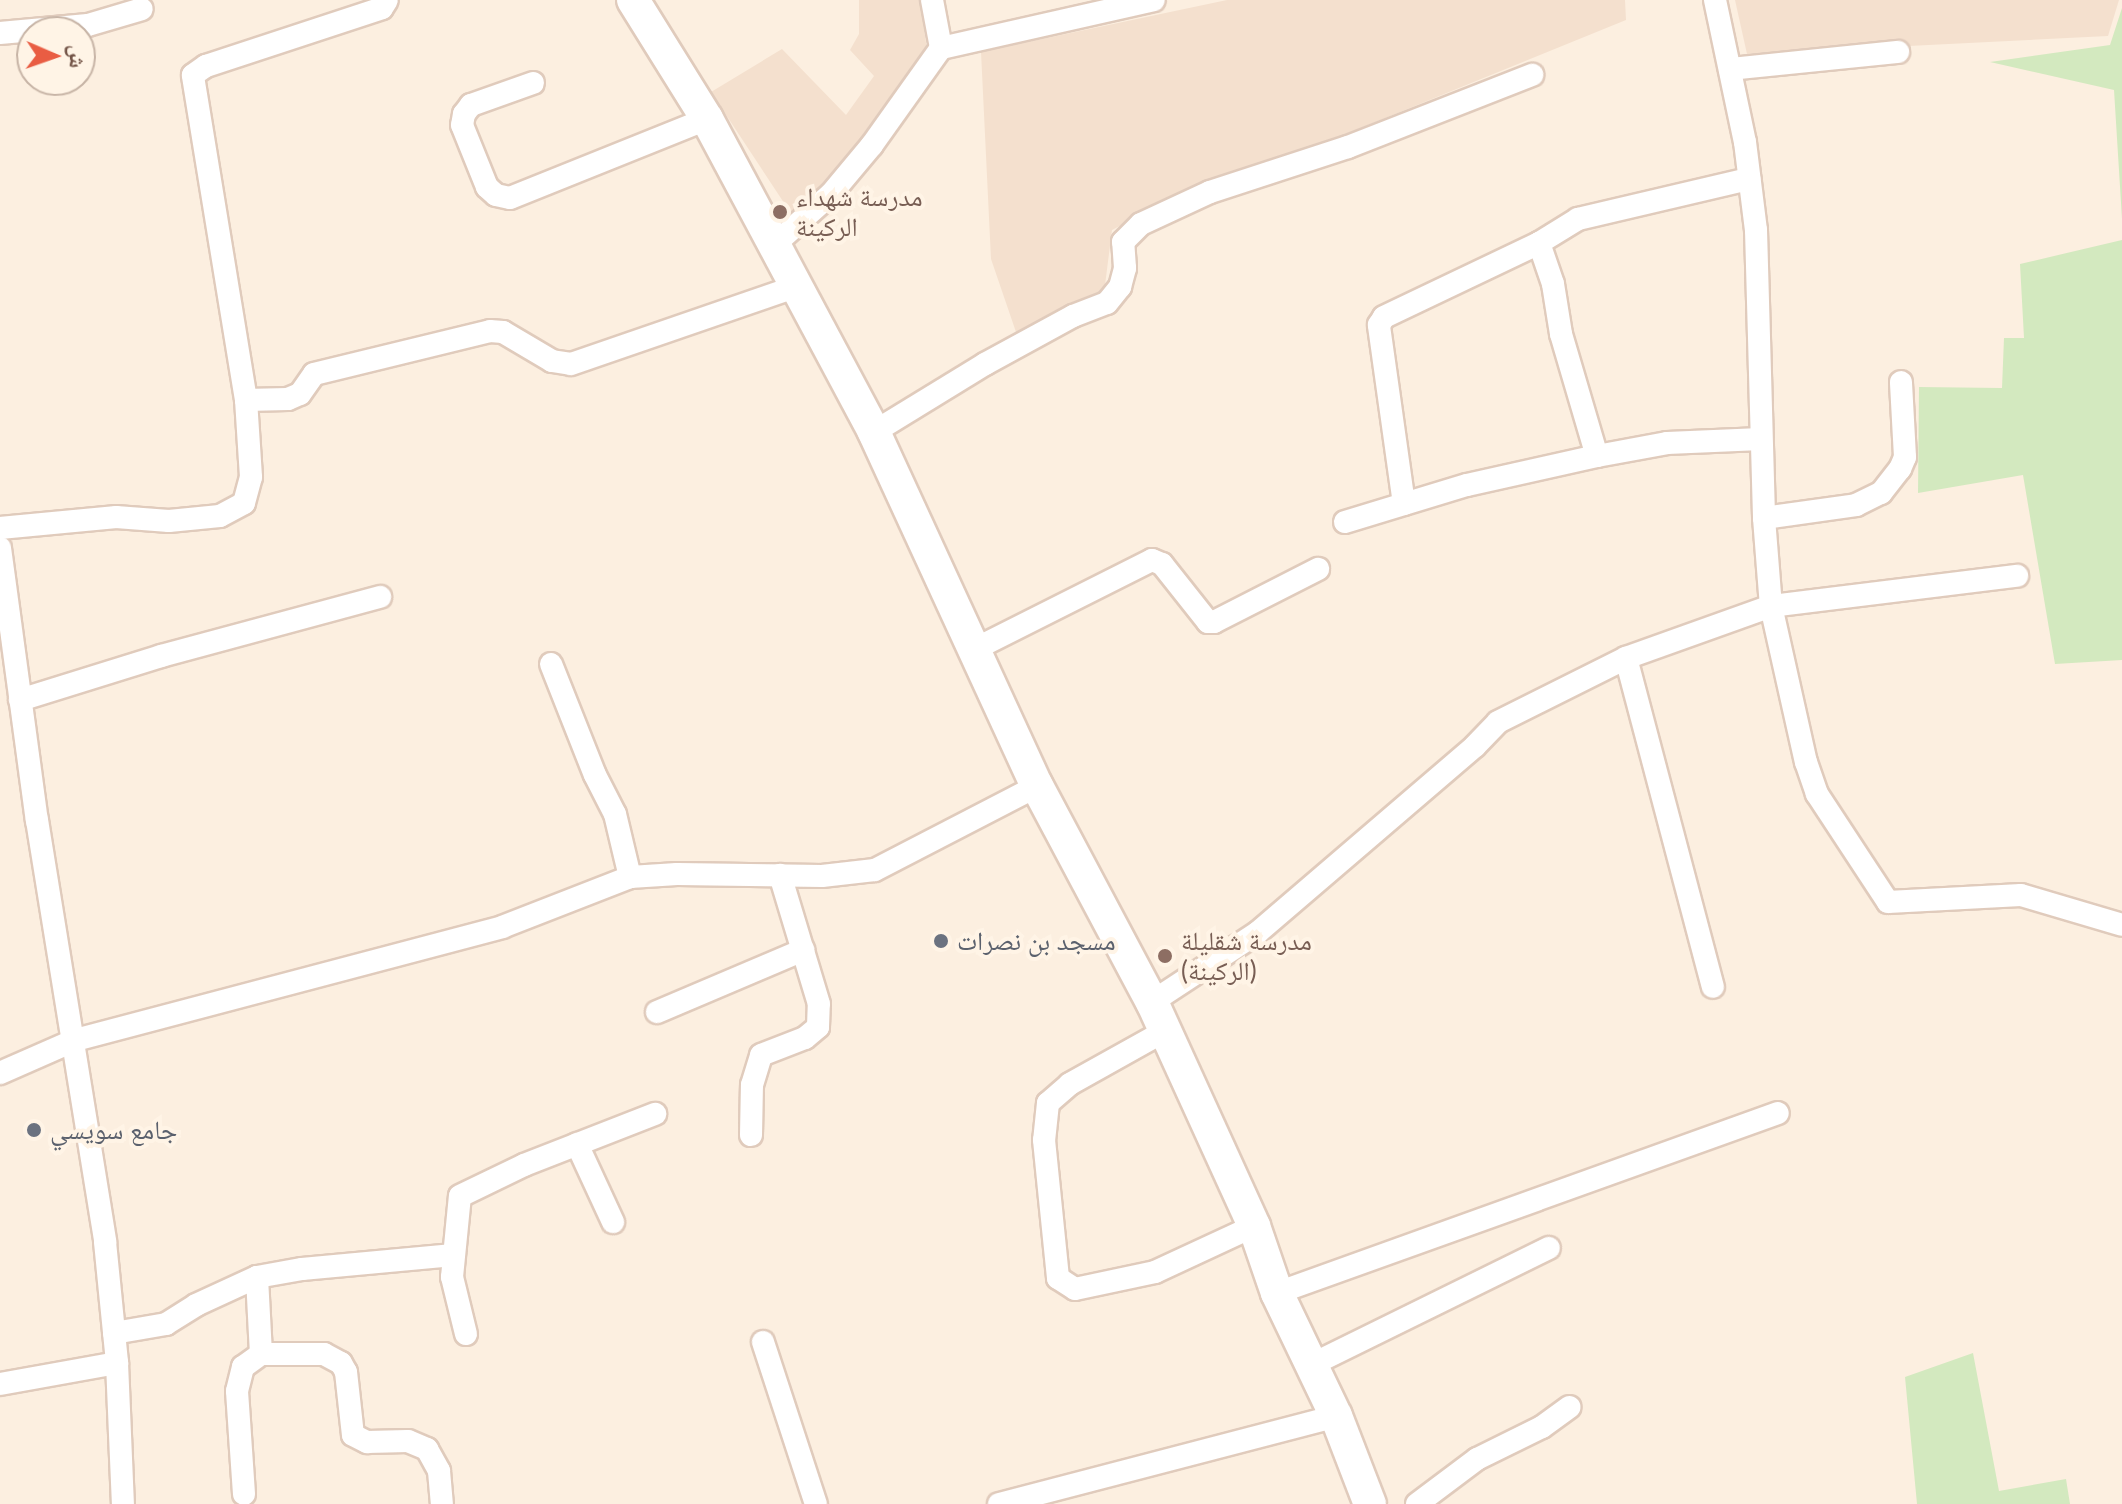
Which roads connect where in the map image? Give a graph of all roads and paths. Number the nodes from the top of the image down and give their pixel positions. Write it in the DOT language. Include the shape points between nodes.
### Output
graph roads {
  1 [pos="387,0"];
  2 [pos="633,0"];
  3 [pos="932,0"];
  4 [pos="1154,0"];
  5 [pos="1715,0"];
  6 [pos="142,9"];
  7 [pos="0,33"];
  8 [pos="941,48"];
  9 [pos="1898,52"];
  10 [pos="1730,69"];
  11 [pos="1532,75"];
  12 [pos="533,83"];
  13 [pos="707,119"];
  14 [pos="1749,179"];
  15 [pos="1539,243"];
  16 [pos="775,244"];
  17 [pos="797,286"];
  18 [pos="1901,382"];
  19 [pos="246,400"];
  20 [pos="874,432"];
  21 [pos="1761,439"];
  22 [pos="1597,456"];
  23 [pos="1404,504"];
  24 [pos="1764,518"];
  25 [pos="1345,522"];
  26 [pos="0,528"];
  27 [pos="0,548"];
  28 [pos="1318,569"];
  29 [pos="2017,576"];
  30 [pos="380,597"];
  31 [pos="1771,606"];
  32 [pos="975,649"];
  33 [pos="1626,658"];
  34 [pos="551,664"];
  35 [pos="20,700"];
  36 [pos="1037,786"];
  37 [pos="780,875"];
  38 [pos="630,877"];
  39 [pos="2122,925"];
  40 [pos="803,950"];
  41 [pos="1713,987"];
  42 [pos="657,1012"];
  43 [pos="1157,1017"];
  44 [pos="75,1040"];
  45 [pos="0,1073"];
  46 [pos="1778,1113"];
  47 [pos="655,1114"];
  48 [pos="751,1135"];
  49 [pos="577,1144"];
  50 [pos="613,1222"];
  51 [pos="1254,1226"];
  52 [pos="1549,1248"];
  53 [pos="453,1255"];
  54 [pos="257,1277"];
  55 [pos="1277,1293"];
  56 [pos="114,1333"];
  57 [pos="466,1334"];
  58 [pos="763,1342"];
  59 [pos="261,1354"];
  60 [pos="117,1363"];
  61 [pos="1311,1365"];
  62 [pos="0,1384"];
  63 [pos="1570,1407"];
  64 [pos="1336,1416"];
  65 [pos="244,1494"];
  66 [pos="123,1504"];
  67 [pos="442,1504"];
  68 [pos="816,1504"];
  69 [pos="999,1504"];
  70 [pos="1370,1504"];
  71 [pos="1417,1504"];
  1 -- 19 [label="street" via="382,8 206,66 193,75"];
  2 -- 13 [label="street"];
  3 -- 8 [label="street"];
  4 -- 8 [label="street"];
  5 -- 10 [label="street"];
  6 -- 7 [label="street" via="88,25"];
  8 -- 16 [label="street" via="831,194"];
  9 -- 10 [label="street"];
  10 -- 14 [label="street"];
  11 -- 20 [label="street" via="1348,147 1210,192 1141,224 1123,242 1125,268 1120,287 1107,303 985,364"];
  12 -- 13 [label="street" via="471,105 464,114 462,125 487,187 496,195 510,198"];
  13 -- 16 [label="street"];
  14 -- 15 [label="street" via="1578,219"];
  14 -- 21 [label="street" via="1756,230"];
  15 -- 22 [label="street"];
  15 -- 23 [label="street" via="1380,322"];
  16 -- 17 [label="street"];
  17 -- 19 [label="street" via="571,364 552,361 503,332 490,331 314,374 300,394 288,399"];
  17 -- 20 [label="street"];
  18 -- 24 [label="street" via="1905,457 1881,493 1856,505"];
  19 -- 26 [label="street" via="251,477 244,503 234,510 169,521 116,517"];
  20 -- 32 [label="street"];
  21 -- 22 [label="street" via="1667,443"];
  21 -- 24 [label="street"];
  22 -- 23 [label="street"];
  23 -- 25 [label="street"];
  24 -- 31 [label="street"];
  27 -- 35 [label="street"];
  28 -- 32 [label="street" via="1208,622 1162,564 1152,560"];
  29 -- 31 [label="street"];
  30 -- 35 [label="street"];
  31 -- 33 [label="street"];
  31 -- 39 [label="street" via="1817,794 1888,902 2021,895"];
  32 -- 36 [label="street"];
  33 -- 41 [label="street"];
  33 -- 43 [label="street" via="1498,722"];
  34 -- 38 [label="street" via="615,814"];
  35 -- 44 [label="street"];
  36 -- 37 [label="street" via="875,870"];
  36 -- 43 [label="street"];
  37 -- 38 [label="street"];
  37 -- 40 [label="street"];
  38 -- 44 [label="street" via="502,927"];
  40 -- 42 [label="street"];
  40 -- 48 [label="street" via="819,1004 818,1027 805,1038 761,1055 752,1085"];
  43 -- 51 [label="street"];
  43 -- 51 [label="street" via="1048,1103 1044,1140 1058,1278 1075,1289 1155,1272"];
  44 -- 45 [label="street"];
  44 -- 56 [label="street"];
  46 -- 55 [label="street"];
  47 -- 49 [label="street"];
  49 -- 50 [label="street"];
  49 -- 53 [label="street" via="465,1191 457,1205"];
  51 -- 55 [label="street"];
  52 -- 61 [label="street"];
  53 -- 54 [label="street"];
  53 -- 57 [label="street" via="458,1312"];
  54 -- 56 [label="street" via="166,1324"];
  54 -- 59 [label="street"];
  55 -- 61 [label="street"];
  56 -- 60 [label="street"];
  58 -- 68 [label="street"];
  59 -- 65 [label="street" via="237,1378"];
  59 -- 67 [label="street" via="324,1354 341,1363 353,1435 367,1442 408,1441 427,1449 439,1471"];
  60 -- 62 [label="street"];
  60 -- 66 [label="street"];
  61 -- 64 [label="street"];
  63 -- 71 [label="street" via="1477,1459"];
  64 -- 69 [label="street"];
  64 -- 70 [label="street"];
}
